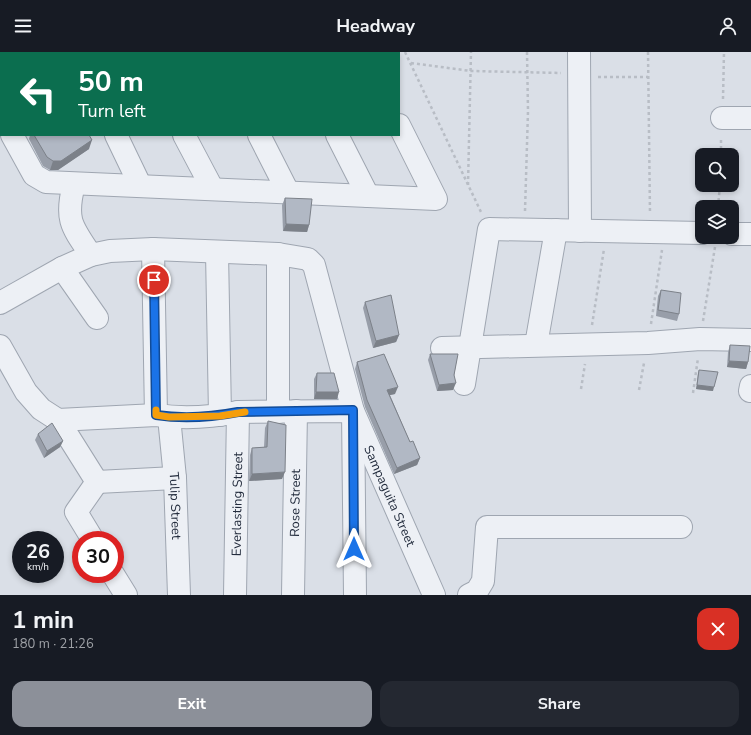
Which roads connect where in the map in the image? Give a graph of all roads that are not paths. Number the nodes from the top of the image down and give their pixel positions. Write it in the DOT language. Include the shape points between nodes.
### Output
graph roads {
  1 [pos="580,67"];
  2 [pos="722,118"];
  3 [pos="751,118"];
  4 [pos="400,127"];
  5 [pos="116,136"];
  6 [pos="185,136"];
  7 [pos="260,136"];
  8 [pos="338,136"];
  9 [pos="19,138"];
  10 [pos="74,184"];
  11 [pos="140,185"];
  12 [pos="212,188"];
  13 [pos="288,192"];
  14 [pos="368,196"];
  15 [pos="556,230"];
  16 [pos="580,231"];
  17 [pos="751,234"];
  18 [pos="695,235"];
  19 [pos="739,235"];
  20 [pos="153,249"];
  21 [pos="217,252"];
  22 [pos="278,254"];
  23 [pos="91,255"];
  24 [pos="62,268"];
  25 [pos="0,303"];
  26 [pos="97,318"];
  27 [pos="751,340"];
  28 [pos="536,345"];
  29 [pos="0,346"];
  30 [pos="470,347"];
  31 [pos="442,348"];
  32 [pos="464,384"];
  33 [pos="353,410"];
  34 [pos="287,412"];
  35 [pos="229,414"];
  36 [pos="163,416"];
  37 [pos="58,420"];
  38 [pos="175,478"];
  39 [pos="98,482"];
  40 [pos="681,527"];
  41 [pos="88,531"];
  42 [pos="119,583"];
  43 [pos="126,595"];
  44 [pos="179,595"];
  45 [pos="235,595"];
  46 [pos="294,595"];
  47 [pos="355,595"];
  48 [pos="434,595"];
  49 [pos="469,595"];
  1 -- 16 [label="street"];
  2 -- 3 [label="street"];
  4 -- 14 [label="street" via="436,199"];
  5 -- 11 [label="street"];
  6 -- 12 [label="street"];
  7 -- 13 [label="street"];
  8 -- 14 [label="street"];
  9 -- 10 [label="street" via="34,175 46,182"];
  10 -- 11 [label="street"];
  10 -- 23 [label="street" via="69,204 70,216 76,233"];
  11 -- 12 [label="street"];
  12 -- 13 [label="street"];
  13 -- 14 [label="street"];
  15 -- 16 [label="street"];
  15 -- 28 [label="street"];
  15 -- 30 [label="street" via="489,229"];
  16 -- 18 [label="street"];
  17 -- 19 [label="street"];
  20 -- 21 [label="street"];
  20 -- 23 [label="street" via="110,251"];
  20 -- 36 [label="street, Tulip Street"];
  21 -- 22 [label="street"];
  21 -- 35 [label="street, Everlasting Street"];
  22 -- 33 [label="street, Sampaguita Street" via="308,259 314,265"];
  22 -- 34 [label="street, Rose Street"];
  23 -- 24 [label="street"];
  24 -- 25 [label="street"];
  24 -- 26 [label="street"];
  27 -- 28 [label="street" via="700,339 648,343"];
  28 -- 30 [label="street"];
  29 -- 37 [label="street" via="26,392 41,409"];
  30 -- 31 [label="street"];
  30 -- 32 [label="street"];
  33 -- 34 [label="street"];
  33 -- 47 [label="street"];
  33 -- 48 [label="street, Sampaguita Street"];
  34 -- 35 [label="street"];
  34 -- 46 [label="street, Rose Street"];
  35 -- 36 [label="street"];
  35 -- 45 [label="street, Everlasting Street"];
  36 -- 37 [label="street"];
  36 -- 38 [label="street, Tulip Street"];
  37 -- 39 [label="street"];
  38 -- 39 [label="street"];
  38 -- 44 [label="street, Tulip Street"];
  39 -- 41 [label="street" via="76,512"];
  40 -- 49 [label="street" via="487,527 483,581 477,591"];
  42 -- 43 [label="street"];
}
